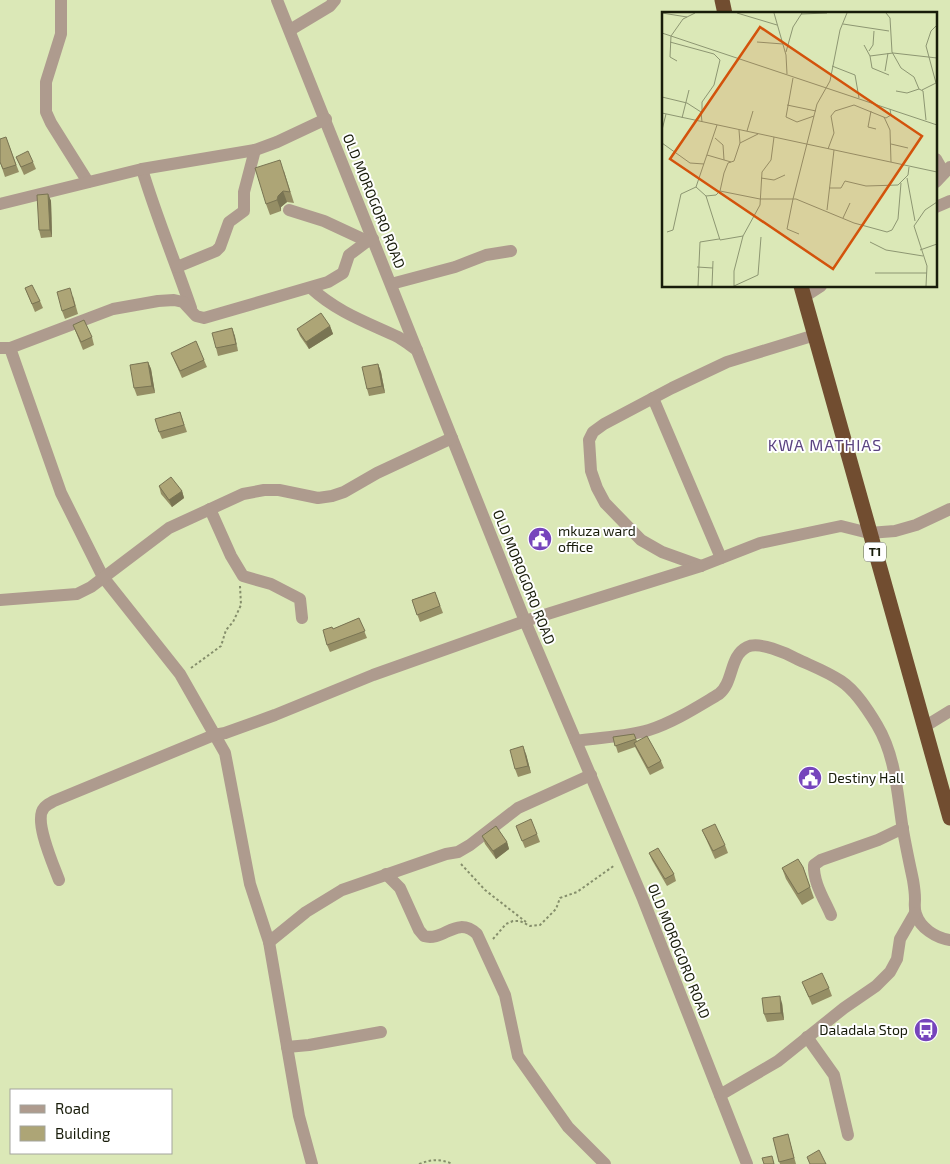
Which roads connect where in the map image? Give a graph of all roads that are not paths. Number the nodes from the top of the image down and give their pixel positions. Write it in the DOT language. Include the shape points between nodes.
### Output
graph roads {
  1 [pos="61,0"];
  2 [pos="277,0"];
  3 [pos="335,1"];
  4 [pos="290,30"];
  5 [pos="326,119"];
  6 [pos="255,150"];
  7 [pos="142,169"];
  8 [pos="88,182"];
  9 [pos="950,200"];
  10 [pos="0,204"];
  11 [pos="938,206"];
  12 [pos="289,210"];
  13 [pos="370,240"];
  14 [pos="511,251"];
  15 [pos="177,267"];
  16 [pos="391,284"];
  17 [pos="311,288"];
  18 [pos="815,288"];
  19 [pos="802,292"];
  20 [pos="191,310"];
  21 [pos="814,334"];
  22 [pos="5,348"];
  23 [pos="417,350"];
  24 [pos="653,398"];
  25 [pos="452,438"];
  26 [pos="210,509"];
  27 [pos="950,510"];
  28 [pos="869,533"];
  29 [pos="721,558"];
  30 [pos="701,566"];
  31 [pos="104,577"];
  32 [pos="0,600"];
  33 [pos="302,618"];
  34 [pos="525,621"];
  35 [pos="950,711"];
  36 [pos="924,727"];
  37 [pos="220,734"];
  38 [pos="576,741"];
  39 [pos="591,775"];
  40 [pos="950,818"];
  41 [pos="903,828"];
  42 [pos="386,874"];
  43 [pos="59,880"];
  44 [pos="915,912"];
  45 [pos="831,915"];
  46 [pos="950,940"];
  47 [pos="270,942"];
  48 [pos="381,1032"];
  49 [pos="807,1037"];
  50 [pos="287,1047"];
  51 [pos="720,1095"];
  52 [pos="848,1134"];
  53 [pos="312,1164"];
  54 [pos="605,1164"];
  55 [pos="747,1164"];
  1 -- 8 [label="street" via="60,34 44,100 51,123"];
  2 -- 4 [label="street, OLD MOROGORO ROAD"];
  3 -- 4 [label="street"];
  4 -- 5 [label="street, OLD MOROGORO ROAD"];
  5 -- 6 [label="street"];
  5 -- 13 [label="street, OLD MOROGORO ROAD"];
  6 -- 7 [label="street"];
  6 -- 15 [label="street" via="244,192 244,211 229,222 220,247"];
  7 -- 8 [label="street"];
  7 -- 15 [label="street"];
  8 -- 10 [label="street"];
  9 -- 11 [label="street"];
  12 -- 13 [label="street"];
  13 -- 16 [label="street, OLD MOROGORO ROAD"];
  13 -- 17 [label="street" via="349,255 339,277"];
  14 -- 16 [label="street" via="486,255"];
  15 -- 20 [label="street"];
  16 -- 23 [label="street, OLD MOROGORO ROAD"];
  17 -- 20 [label="street" via="204,318"];
  17 -- 23 [label="street" via="350,316 400,338"];
  18 -- 19 [label="street"];
  19 -- 21 [label="highway, T1"];
  20 -- 22 [label="street" via="183,302 174,300 113,309"];
  21 -- 24 [label="street" via="727,362"];
  21 -- 28 [label="highway, T1"];
  22 -- 31 [label="street" via="62,493"];
  23 -- 25 [label="street, OLD MOROGORO ROAD"];
  24 -- 29 [label="street"];
  24 -- 30 [label="street" via="593,432 589,440 596,488 605,503 641,540 662,552"];
  25 -- 26 [label="street" via="332,496 318,498 288,491 264,490 243,494"];
  25 -- 34 [label="street, OLD MOROGORO ROAD"];
  26 -- 31 [label="street" via="157,535"];
  26 -- 33 [label="street" via="236,567 244,576 271,584 300,599"];
  27 -- 28 [label="street" via="895,531"];
  28 -- 29 [label="street" via="841,526 826,528 760,543"];
  28 -- 36 [label="highway, T1"];
  29 -- 30 [label="street"];
  30 -- 34 [label="street"];
  31 -- 32 [label="street" via="76,594"];
  31 -- 37 [label="street" via="180,674"];
  34 -- 37 [label="street"];
  34 -- 38 [label="street, OLD MOROGORO ROAD"];
  35 -- 36 [label="street"];
  36 -- 40 [label="highway, T1"];
  37 -- 43 [label="street" via="54,801 44,808 41,828"];
  37 -- 47 [label="street" via="250,884"];
  38 -- 39 [label="street, OLD MOROGORO ROAD"];
  38 -- 41 [label="street" via="649,730 674,720 726,689 735,660 747,646 769,648 803,661 842,682 860,701 878,726 892,762"];
  39 -- 42 [label="street" via="518,808 458,852"];
  39 -- 51 [label="street, OLD MOROGORO ROAD"];
  41 -- 44 [label="street" via="913,879"];
  41 -- 45 [label="street" via="814,865 817,882"];
  42 -- 47 [label="street" via="342,890 306,912"];
  42 -- 54 [label="street" via="400,888 424,936 460,926 476,934 505,995 518,1056 568,1127"];
  44 -- 46 [label="street" via="926,929"];
  44 -- 49 [label="street" via="900,939 897,959 890,972"];
  47 -- 50 [label="street"];
  48 -- 50 [label="street"];
  49 -- 51 [label="street" via="778,1061"];
  49 -- 52 [label="street" via="834,1075"];
  50 -- 53 [label="street" via="299,1116"];
  51 -- 55 [label="street, OLD MOROGORO ROAD"];
}
